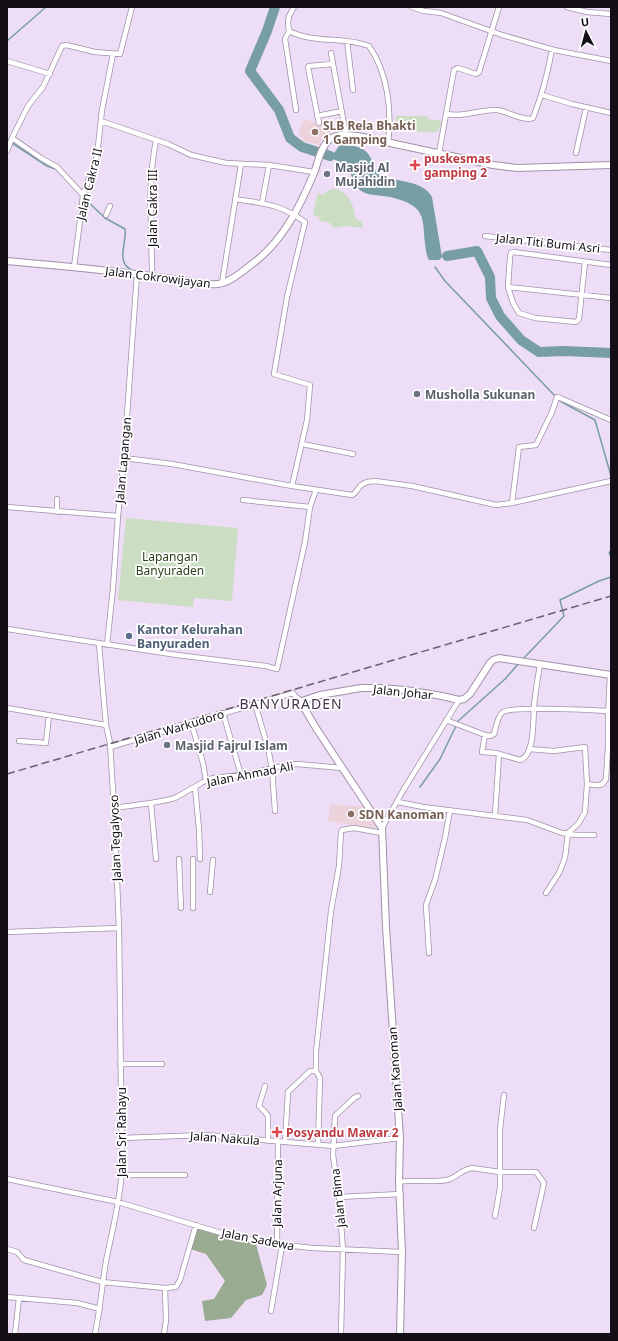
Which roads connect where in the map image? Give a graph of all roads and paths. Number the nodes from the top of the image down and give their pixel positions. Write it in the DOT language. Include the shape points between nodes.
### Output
graph roads {
  1 [pos="132,7"];
  2 [pos="294,7"];
  3 [pos="412,7"];
  4 [pos="499,7"];
  5 [pos="567,7"];
  6 [pos="425,9"];
  7 [pos="611,14"];
  8 [pos="289,31"];
  9 [pos="491,31"];
  10 [pos="346,41"];
  11 [pos="552,49"];
  12 [pos="113,54"];
  13 [pos="331,54"];
  14 [pos="7,61"];
  15 [pos="611,61"];
  16 [pos="333,64"];
  17 [pos="50,74"];
  18 [pos="353,90"];
  19 [pos="542,96"];
  20 [pos="586,108"];
  21 [pos="296,110"];
  22 [pos="342,111"];
  23 [pos="611,113"];
  24 [pos="447,114"];
  25 [pos="317,116"];
  26 [pos="101,121"];
  27 [pos="319,123"];
  28 [pos="346,135"];
  29 [pos="156,140"];
  30 [pos="11,141"];
  31 [pos="388,143"];
  32 [pos="7,151"];
  33 [pos="439,153"];
  34 [pos="576,153"];
  35 [pos="241,164"];
  36 [pos="269,165"];
  37 [pos="611,165"];
  38 [pos="314,172"];
  39 [pos="83,197"];
  40 [pos="235,199"];
  41 [pos="262,203"];
  42 [pos="110,206"];
  43 [pos="294,214"];
  44 [pos="106,215"];
  45 [pos="485,236"];
  46 [pos="611,250"];
  47 [pos="7,261"];
  48 [pos="585,262"];
  49 [pos="611,266"];
  50 [pos="74,267"];
  51 [pos="137,274"];
  52 [pos="152,276"];
  53 [pos="222,283"];
  54 [pos="508,287"];
  55 [pos="581,295"];
  56 [pos="611,298"];
  57 [pos="611,420"];
  58 [pos="302,444"];
  59 [pos="352,454"];
  60 [pos="124,458"];
  61 [pos="611,481"];
  62 [pos="292,486"];
  63 [pos="316,490"];
  64 [pos="58,499"];
  65 [pos="243,500"];
  66 [pos="512,503"];
  67 [pos="7,507"];
  68 [pos="310,507"];
  69 [pos="57,512"];
  70 [pos="118,516"];
  71 [pos="7,630"];
  72 [pos="99,644"];
  73 [pos="107,645"];
  74 [pos="540,664"];
  75 [pos="610,675"];
  76 [pos="459,700"];
  77 [pos="302,701"];
  78 [pos="255,704"];
  79 [pos="7,708"];
  80 [pos="534,709"];
  81 [pos="608,711"];
  82 [pos="223,713"];
  83 [pos="49,715"];
  84 [pos="446,720"];
  85 [pos="191,722"];
  86 [pos="106,724"];
  87 [pos="485,735"];
  88 [pos="19,741"];
  89 [pos="110,747"];
  90 [pos="529,749"];
  91 [pos="499,754"];
  92 [pos="272,768"];
  93 [pos="342,768"];
  94 [pos="241,775"];
  95 [pos="206,781"];
  96 [pos="587,784"];
  97 [pos="195,786"];
  98 [pos="398,802"];
  99 [pos="152,803"];
  100 [pos="114,808"];
  101 [pos="450,810"];
  102 [pos="276,811"];
  103 [pos="495,816"];
  104 [pos="382,830"];
  105 [pos="568,833"];
  106 [pos="594,835"];
  107 [pos="156,859"];
  108 [pos="179,859"];
  109 [pos="193,859"];
  110 [pos="200,859"];
  111 [pos="213,860"];
  112 [pos="210,892"];
  113 [pos="546,893"];
  114 [pos="181,908"];
  115 [pos="194,908"];
  116 [pos="119,928"];
  117 [pos="7,932"];
  118 [pos="429,953"];
  119 [pos="120,1064"];
  120 [pos="162,1064"];
  121 [pos="316,1071"];
  122 [pos="265,1086"];
  123 [pos="504,1095"];
  124 [pos="358,1096"];
  125 [pos="122,1138"];
  126 [pos="400,1138"];
  127 [pos="268,1141"];
  128 [pos="278,1142"];
  129 [pos="285,1142"];
  130 [pos="318,1145"];
  131 [pos="333,1146"];
  132 [pos="500,1172"];
  133 [pos="122,1175"];
  134 [pos="185,1175"];
  135 [pos="7,1179"];
  136 [pos="400,1182"];
  137 [pos="401,1194"];
  138 [pos="339,1197"];
  139 [pos="118,1202"];
  140 [pos="495,1216"];
  141 [pos="196,1225"];
  142 [pos="534,1228"];
  143 [pos="279,1245"];
  144 [pos="7,1249"];
  145 [pos="343,1250"];
  146 [pos="402,1252"];
  147 [pos="102,1282"];
  148 [pos="165,1288"];
  149 [pos="7,1297"];
  150 [pos="19,1298"];
  151 [pos="100,1309"];
  152 [pos="271,1311"];
  153 [pos="15,1334"];
  154 [pos="95,1334"];
  155 [pos="164,1334"];
  156 [pos="341,1334"];
  157 [pos="400,1334"];
  1 -- 12 [label="street" via="120,54"];
  2 -- 8 [label="street" via="289,16"];
  3 -- 6 [label="street"];
  4 -- 9 [label="street"];
  5 -- 7 [label="street"];
  6 -- 9 [label="street"];
  8 -- 10 [label="street" via="297,35"];
  8 -- 21 [label="street" via="285,39"];
  9 -- 11 [label="street"];
  9 -- 24 [label="street" via="479,72 476,74 458,68 454,70"];
  10 -- 18 [label="street"];
  10 -- 31 [label="street" via="369,46 379,67 388,101"];
  11 -- 15 [label="street"];
  11 -- 19 [label="street"];
  12 -- 17 [label="street" via="64,45"];
  12 -- 26 [label="street, Jalan Cakra II"];
  13 -- 16 [label="street"];
  14 -- 17 [label="street"];
  16 -- 22 [label="street"];
  16 -- 25 [label="street" via="308,67"];
  17 -- 30 [label="street" via="28,106"];
  19 -- 20 [label="street"];
  19 -- 24 [label="street" via="533,118 530,119 498,110"];
  20 -- 23 [label="street"];
  20 -- 34 [label="street"];
  22 -- 25 [label="street"];
  22 -- 28 [label="street"];
  24 -- 33 [label="street"];
  25 -- 27 [label="street"];
  26 -- 29 [label="street"];
  26 -- 39 [label="street, Jalan Cakra II" via="96,164"];
  28 -- 31 [label="street, Jalan Cokrowijayan"];
  28 -- 38 [label="street, Jalan Cokrowijayan" via="327,141"];
  29 -- 35 [label="street" via="192,155"];
  29 -- 52 [label="street, Jalan Cakra III" via="150,199"];
  30 -- 32 [label="street"];
  30 -- 39 [label="street" via="57,167"];
  31 -- 33 [label="street, Jalan Cokrowijayan"];
  33 -- 37 [label="street, Jalan Cokrowijayan" via="517,168"];
  35 -- 36 [label="street"];
  35 -- 40 [label="street"];
  36 -- 38 [label="street"];
  36 -- 41 [label="street"];
  38 -- 43 [label="street, Jalan Cokrowijayan"];
  39 -- 50 [label="street, Jalan Cakra II"];
  40 -- 41 [label="street"];
  40 -- 53 [label="street"];
  41 -- 43 [label="street"];
  42 -- 44 [label="street"];
  43 -- 53 [label="street, Jalan Cokrowijayan" via="276,242 258,260"];
  43 -- 58 [label="street" via="305,222 287,297 274,374 310,385"];
  45 -- 46 [label="street, Jalan Titi Bumi Asri"];
  47 -- 50 [label="street, Jalan Cokrowijayan"];
  48 -- 49 [label="street"];
  48 -- 54 [label="street" via="514,252 510,257"];
  48 -- 55 [label="street"];
  50 -- 51 [label="street, Jalan Cokrowijayan"];
  51 -- 52 [label="street, Jalan Cokrowijayan"];
  51 -- 60 [label="street, Jalan Lapangan"];
  52 -- 53 [label="street, Jalan Cokrowijayan" via="206,284"];
  54 -- 55 [label="street"];
  54 -- 55 [label="street" via="515,309 519,313 535,318 576,322 579,319"];
  55 -- 56 [label="street"];
  57 -- 66 [label="street" via="557,397 536,445 519,447"];
  58 -- 59 [label="street"];
  58 -- 62 [label="street"];
  60 -- 62 [label="street"];
  60 -- 70 [label="street, Jalan Lapangan"];
  61 -- 66 [label="street"];
  62 -- 63 [label="street"];
  63 -- 66 [label="street" via="352,495 361,484 375,481 412,486 492,505"];
  63 -- 68 [label="street"];
  64 -- 69 [label="street"];
  65 -- 68 [label="street"];
  67 -- 69 [label="street"];
  68 -- 73 [label="street" via="305,542 277,669"];
  69 -- 70 [label="street"];
  70 -- 73 [label="street, Jalan Lapangan"];
  71 -- 72 [label="street"];
  72 -- 73 [label="street"];
  72 -- 86 [label="street, Jalan Tegalyoso"];
  74 -- 75 [label="street"];
  74 -- 76 [label="street" via="504,658 493,660 470,694"];
  74 -- 80 [label="street"];
  75 -- 81 [label="street"];
  76 -- 77 [label="street, Jalan Johar" via="406,690 361,688"];
  76 -- 84 [label="street"];
  77 -- 78 [label="street, Jalan Warkudoro" via="293,693"];
  77 -- 93 [label="street" via="312,723"];
  78 -- 82 [label="street, Jalan Warkudoro"];
  78 -- 92 [label="street"];
  79 -- 83 [label="street"];
  80 -- 81 [label="street"];
  80 -- 87 [label="street" via="503,711 494,734"];
  80 -- 90 [label="street"];
  81 -- 96 [label="street" via="606,779 601,785"];
  82 -- 85 [label="street, Jalan Warkudoro"];
  82 -- 94 [label="street"];
  83 -- 86 [label="street"];
  83 -- 88 [label="street" via="46,743"];
  84 -- 87 [label="street"];
  84 -- 98 [label="street"];
  85 -- 89 [label="street, Jalan Warkudoro"];
  85 -- 95 [label="street"];
  86 -- 89 [label="street, Jalan Tegalyoso"];
  87 -- 91 [label="street" via="482,752"];
  89 -- 100 [label="street, Jalan Tegalyoso"];
  90 -- 91 [label="street" via="522,759"];
  90 -- 96 [label="street" via="554,751 585,747"];
  91 -- 103 [label="street"];
  92 -- 93 [label="street, Jalan Ahmad Ali" via="297,764"];
  92 -- 94 [label="street, Jalan Ahmad Ali"];
  92 -- 102 [label="street"];
  93 -- 104 [label="street"];
  94 -- 95 [label="street, Jalan Ahmad Ali"];
  95 -- 97 [label="street, Jalan Ahmad Ali"];
  96 -- 105 [label="street" via="585,812 578,824"];
  97 -- 99 [label="street, Jalan Ahmad Ali" via="175,798"];
  97 -- 110 [label="street"];
  98 -- 101 [label="street"];
  98 -- 104 [label="street"];
  99 -- 100 [label="street, Jalan Ahmad Ali"];
  99 -- 107 [label="street"];
  100 -- 116 [label="street, Jalan Tegalyoso"];
  101 -- 103 [label="street"];
  101 -- 118 [label="street" via="435,880 426,905"];
  103 -- 105 [label="street" via="527,820"];
  104 -- 121 [label="street" via="349,828 341,832"];
  104 -- 126 [label="street, Jalan Kanoman"];
  105 -- 106 [label="street"];
  105 -- 113 [label="street" via="560,873"];
  108 -- 114 [label="street"];
  109 -- 115 [label="street"];
  111 -- 112 [label="street"];
  116 -- 117 [label="street"];
  116 -- 119 [label="street, Jalan Sri Rahayu"];
  119 -- 120 [label="street"];
  119 -- 125 [label="street, Jalan Sri Rahayu"];
  121 -- 129 [label="street" via="310,1071 288,1092"];
  121 -- 130 [label="street" via="320,1078"];
  122 -- 127 [label="street" via="259,1106 268,1116"];
  123 -- 132 [label="street" via="500,1128"];
  124 -- 131 [label="street, Jalan Bima" via="336,1116"];
  125 -- 127 [label="street, Jalan Nakula" via="205,1135"];
  125 -- 133 [label="street, Jalan Sri Rahayu"];
  126 -- 131 [label="street, Jalan Nakula"];
  126 -- 136 [label="street, Jalan Kanoman"];
  127 -- 128 [label="street, Jalan Nakula"];
  128 -- 129 [label="street, Jalan Nakula"];
  128 -- 143 [label="street, Jalan Arjuna"];
  129 -- 130 [label="street, Jalan Nakula"];
  130 -- 131 [label="street, Jalan Nakula"];
  131 -- 138 [label="street, Jalan Bima"];
  132 -- 136 [label="street" via="472,1168 439,1181"];
  132 -- 140 [label="street"];
  132 -- 142 [label="street" via="536,1172 544,1183"];
  133 -- 134 [label="street"];
  133 -- 139 [label="street, Jalan Sri Rahayu"];
  135 -- 139 [label="street, Jalan Sadewa"];
  136 -- 137 [label="street, Jalan Kanoman"];
  137 -- 138 [label="street"];
  137 -- 146 [label="street, Jalan Kanoman"];
  138 -- 145 [label="street, Jalan Bima"];
  139 -- 141 [label="street, Jalan Sadewa"];
  139 -- 147 [label="street, Jalan Sri Rahayu"];
  141 -- 143 [label="street, Jalan Sadewa" via="231,1236"];
  141 -- 148 [label="street" via="180,1280 176,1287"];
  143 -- 145 [label="street, Jalan Sadewa"];
  143 -- 152 [label="street, Jalan Arjuna"];
  144 -- 147 [label="street" via="17,1252 24,1260"];
  145 -- 146 [label="street, Jalan Sadewa"];
  145 -- 156 [label="street, Jalan Bima"];
  146 -- 157 [label="street, Jalan Kanoman"];
  147 -- 148 [label="street"];
  147 -- 151 [label="street, Jalan Sri Rahayu"];
  148 -- 155 [label="street"];
  149 -- 150 [label="street"];
  150 -- 151 [label="street" via="76,1303"];
  150 -- 153 [label="street"];
  151 -- 154 [label="street, Jalan Sri Rahayu"];
}
